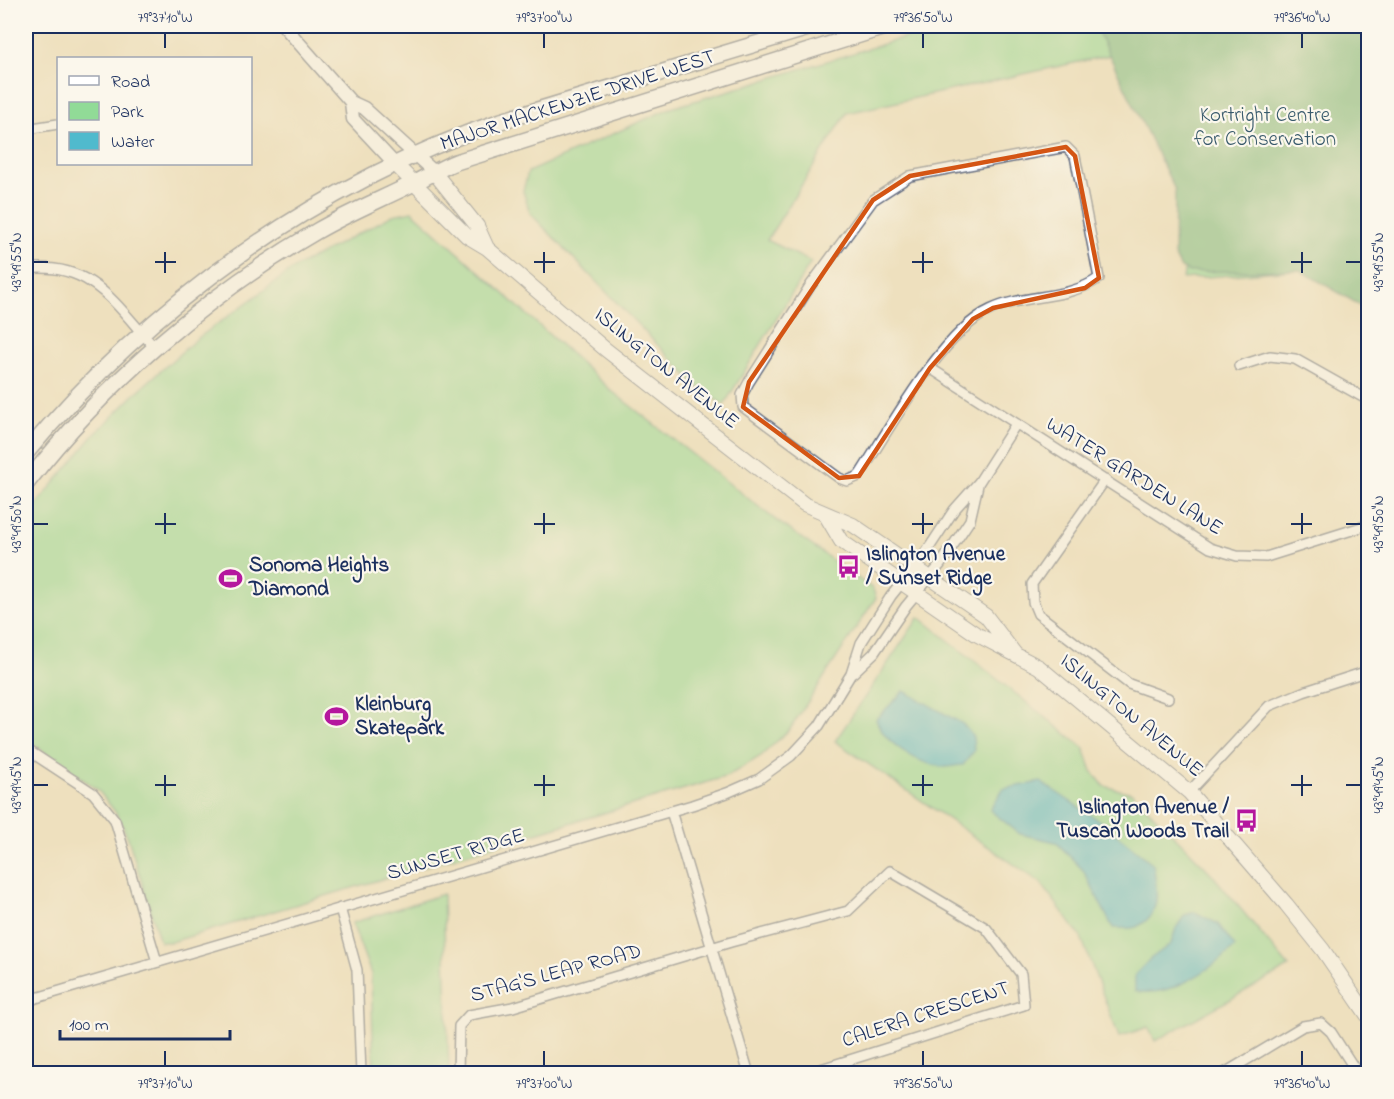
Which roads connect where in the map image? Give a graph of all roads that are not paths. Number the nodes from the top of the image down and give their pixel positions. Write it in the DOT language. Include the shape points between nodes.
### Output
graph roads {
  1 [pos="284,26"];
  2 [pos="815,26"];
  3 [pos="888,26"];
  4 [pos="351,102"];
  5 [pos="57,124"];
  6 [pos="26,129"];
  7 [pos="414,155"];
  8 [pos="394,163"];
  9 [pos="433,171"];
  10 [pos="412,184"];
  11 [pos="487,248"];
  12 [pos="26,269"];
  13 [pos="142,333"];
  14 [pos="156,348"];
  15 [pos="1239,366"];
  16 [pos="930,369"];
  17 [pos="1368,400"];
  18 [pos="1016,424"];
  19 [pos="26,453"];
  20 [pos="1105,480"];
  21 [pos="979,482"];
  22 [pos="26,484"];
  23 [pos="825,513"];
  24 [pos="1368,525"];
  25 [pos="914,567"];
  26 [pos="930,577"];
  27 [pos="902,583"];
  28 [pos="917,593"];
  29 [pos="1015,654"];
  30 [pos="1368,671"];
  31 [pos="851,674"];
  32 [pos="1167,698"];
  33 [pos="26,749"];
  34 [pos="1189,792"];
  35 [pos="671,811"];
  36 [pos="340,908"];
  37 [pos="712,948"];
  38 [pos="157,962"];
  39 [pos="26,971"];
  40 [pos="30,1000"];
  41 [pos="1368,1016"];
  42 [pos="361,1074"];
  43 [pos="458,1074"];
  44 [pos="749,1074"];
  45 [pos="805,1074"];
  46 [pos="1223,1074"];
  47 [pos="1359,1074"];
  1 -- 4 [label="street, ISLINGTON AVENUE"];
  2 -- 7 [label="main road, MAJOR MACKENZIE DRIVE WEST" via="501,121"];
  3 -- 9 [label="main road, MAJOR MACKENZIE DRIVE WEST" via="509,143"];
  4 -- 7 [label="street, ISLINGTON AVENUE" via="364,108"];
  4 -- 8 [label="street, ISLINGTON AVENUE" via="353,119"];
  5 -- 6 [label="street"];
  7 -- 8 [label="main road, MAJOR MACKENZIE DRIVE WEST"];
  7 -- 9 [label="street, ISLINGTON AVENUE"];
  8 -- 10 [label="main road, ISLINGTON AVENUE"];
  8 -- 13 [label="main road, MAJOR MACKENZIE DRIVE WEST" via="290,220"];
  9 -- 10 [label="main road, MAJOR MACKENZIE DRIVE WEST"];
  9 -- 11 [label="main road, ISLINGTON AVENUE" via="477,226"];
  10 -- 11 [label="main road, ISLINGTON AVENUE" via="467,236"];
  10 -- 14 [label="main road, MAJOR MACKENZIE DRIVE WEST" via="341,217 267,261"];
  11 -- 23 [label="main road, ISLINGTON AVENUE" via="722,442 804,504"];
  12 -- 13 [label="street" via="57,269 89,281 105,291"];
  13 -- 14 [label="street"];
  13 -- 19 [label="main road, MAJOR MACKENZIE DRIVE WEST" via="85,386"];
  14 -- 22 [label="main road, MAJOR MACKENZIE DRIVE WEST" via="85,414"];
  15 -- 17 [label="street" via="1270,356 1295,359"];
  16 -- 16 [label="street" via="958,332 993,308 1085,288 1099,278 1075,156 1066,147 910,176 873,200 810,286 748,382 742,395 743,407 847,481 859,476"];
  16 -- 18 [label="street, WATER GARDEN LANE"];
  18 -- 20 [label="street, WATER GARDEN LANE"];
  18 -- 21 [label="street"];
  20 -- 24 [label="street, WATER GARDEN LANE" via="1210,548 1237,556 1266,557"];
  20 -- 32 [label="street" via="1032,584 1033,602 1038,614 1129,684"];
  21 -- 25 [label="street, SUNSET RIDGE"];
  21 -- 26 [label="street, SUNSET RIDGE" via="970,520"];
  23 -- 25 [label="main road, ISLINGTON AVENUE" via="853,525"];
  23 -- 27 [label="main road, ISLINGTON AVENUE" via="841,541"];
  25 -- 26 [label="main road, ISLINGTON AVENUE"];
  25 -- 27 [label="street, SUNSET RIDGE"];
  26 -- 28 [label="street, SUNSET RIDGE"];
  26 -- 29 [label="main road, ISLINGTON AVENUE" via="986,616"];
  27 -- 28 [label="main road, ISLINGTON AVENUE"];
  27 -- 31 [label="street, SUNSET RIDGE" via="861,643"];
  28 -- 29 [label="main road, ISLINGTON AVENUE" via="976,634"];
  28 -- 31 [label="street, SUNSET RIDGE" via="874,653"];
  29 -- 34 [label="main road, ISLINGTON AVENUE" via="1079,698"];
  30 -- 34 [label="street" via="1269,706"];
  31 -- 35 [label="street, SUNSET RIDGE" via="819,726 784,762 734,790"];
  33 -- 38 [label="street" via="93,793 115,820"];
  34 -- 41 [label="main road, ISLINGTON AVENUE" via="1294,913"];
  35 -- 36 [label="street, SUNSET RIDGE"];
  35 -- 37 [label="street"];
  36 -- 38 [label="street, SUNSET RIDGE"];
  36 -- 42 [label="street" via="357,970"];
  37 -- 43 [label="street, STAG'S LEAP ROAD" via="513,1007 469,1015 459,1026"];
  37 -- 44 [label="street"];
  37 -- 45 [label="street, CALERA CRESCENT" via="848,911 890,871 986,928 1021,974 1024,1005"];
  38 -- 40 [label="street, SUNSET RIDGE"];
  39 -- 40 [label="street"];
  46 -- 47 [label="street" via="1303,1026 1321,1023"];
}
